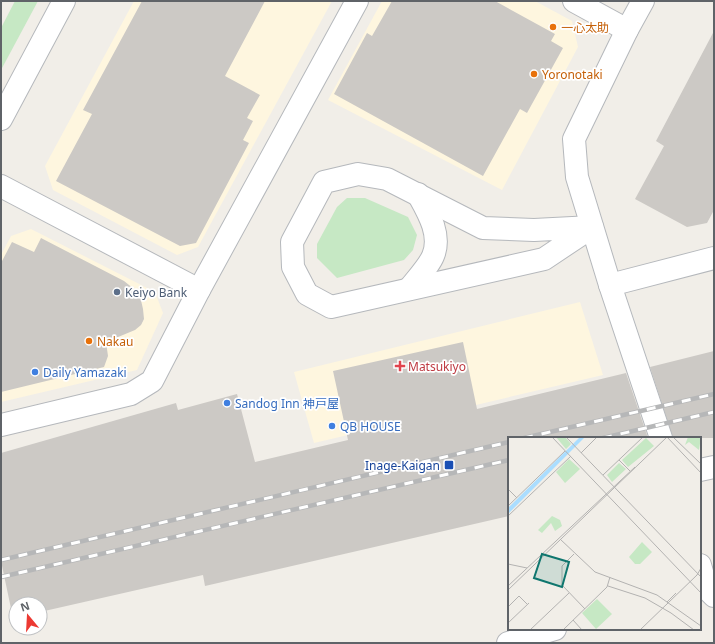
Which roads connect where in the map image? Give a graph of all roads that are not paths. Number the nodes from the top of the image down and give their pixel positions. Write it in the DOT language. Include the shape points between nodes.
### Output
graph roads {
  1 [pos="64,1"];
  2 [pos="357,1"];
  3 [pos="574,1"];
  4 [pos="643,1"];
  5 [pos="627,30"];
  6 [pos="1,119"];
  7 [pos="1,186"];
  8 [pos="418,194"];
  9 [pos="592,228"];
  10 [pos="714,258"];
  11 [pos="610,284"];
  12 [pos="409,289"];
  13 [pos="199,290"];
  14 [pos="1,425"];
  15 [pos="661,437"];
  16 [pos="714,467"];
  17 [pos="701,470"];
  18 [pos="701,569"];
  19 [pos="707,591"];
  20 [pos="551,630"];
  21 [pos="508,643"];
  1 -- 6 [label="street"];
  2 -- 13 [label="street"];
  3 -- 5 [label="street"];
  4 -- 5 [label="street"];
  5 -- 9 [label="street" via="574,139 577,177"];
  7 -- 13 [label="street"];
  8 -- 9 [label="street" via="483,228"];
  8 -- 12 [label="street" via="428,212 436,243 433,256"];
  8 -- 12 [label="street" via="387,179 358,174 324,182 292,242 293,267 307,294 331,307"];
  9 -- 11 [label="street"];
  9 -- 12 [label="street" via="544,259"];
  10 -- 11 [label="street"];
  11 -- 15 [label="street"];
  13 -- 14 [label="street" via="152,381 131,394"];
  16 -- 17 [label="street"];
  18 -- 19 [label="street"];
  20 -- 21 [label="street"];
}
